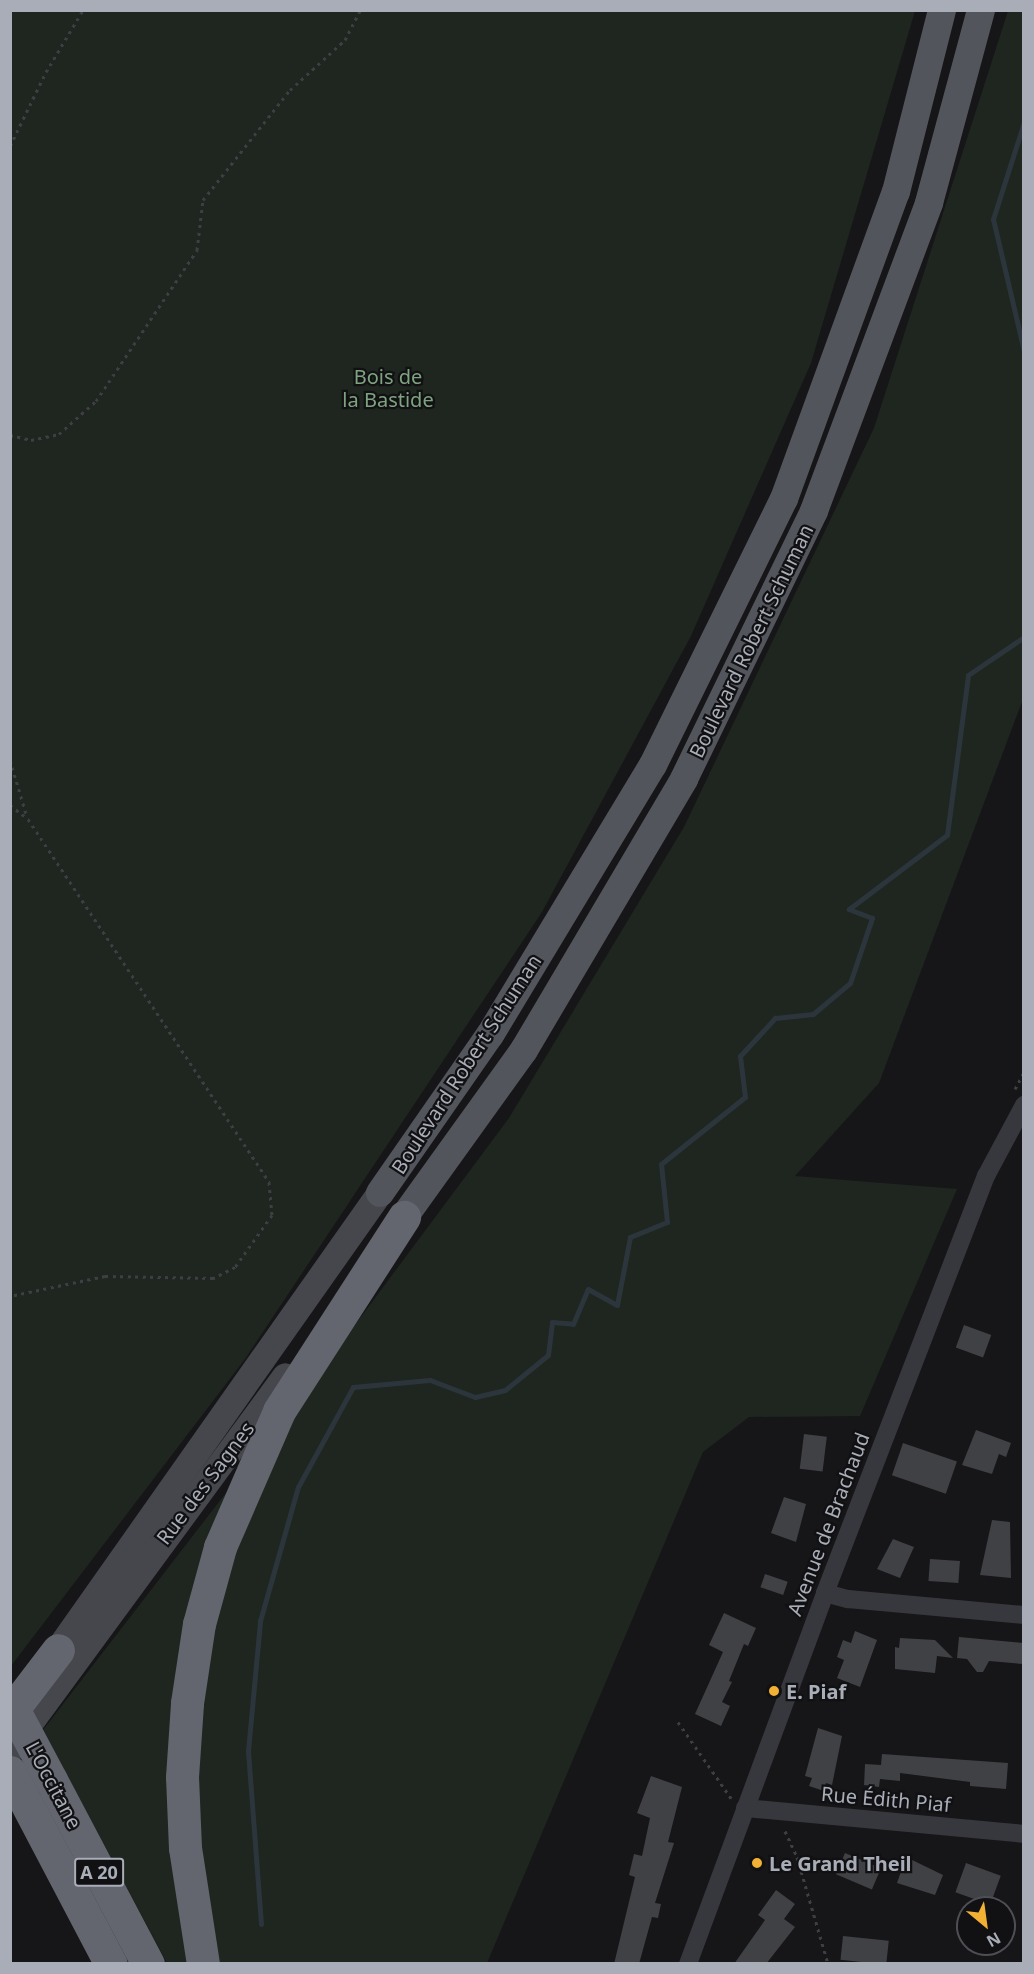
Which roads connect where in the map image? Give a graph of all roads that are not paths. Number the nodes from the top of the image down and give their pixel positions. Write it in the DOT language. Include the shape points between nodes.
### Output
graph roads {
  1 [pos="942,10"];
  2 [pos="981,10"];
  3 [pos="1023,1105"];
  4 [pos="380,1193"];
  5 [pos="404,1217"];
  6 [pos="825,1593"];
  7 [pos="1023,1615"];
  8 [pos="58,1650"];
  9 [pos="10,1703"];
  10 [pos="10,1713"];
  11 [pos="10,1722"];
  12 [pos="10,1751"];
  13 [pos="10,1772"];
  14 [pos="20,1802"];
  15 [pos="745,1808"];
  16 [pos="1023,1834"];
  17 [pos="111,1964"];
  18 [pos="148,1964"];
  19 [pos="203,1964"];
  20 [pos="688,1964"];
  1 -- 4 [label="main road, Boulevard Robert Schuman" via="896,192 784,499 653,765 490,1035"];
  2 -- 5 [label="main road, Boulevard Robert Schuman" via="929,203 814,511 678,789 524,1050"];
  3 -- 6 [label="street, Avenue de Brachaud" via="986,1176"];
  4 -- 8 [label="street, Rue des Sagnes"];
  5 -- 12 [label="street, Rue des Sagnes"];
  5 -- 19 [label="highway" via="279,1411 220,1547 200,1624 187,1703 182,1777 185,1848"];
  6 -- 7 [label="street" via="848,1599"];
  6 -- 15 [label="street, Avenue de Brachaud"];
  8 -- 10 [label="highway"];
  8 -- 11 [label="street, Rue des Sagnes"];
  9 -- 18 [label="highway, L'Occitane / A 20, bridge"];
  13 -- 14 [label="highway, L'Occitane / A 20"];
  14 -- 17 [label="highway, L'Occitane / A 20"];
  15 -- 16 [label="street, Rue Édith Piaf"];
  15 -- 20 [label="street, Avenue de Brachaud"];
}
